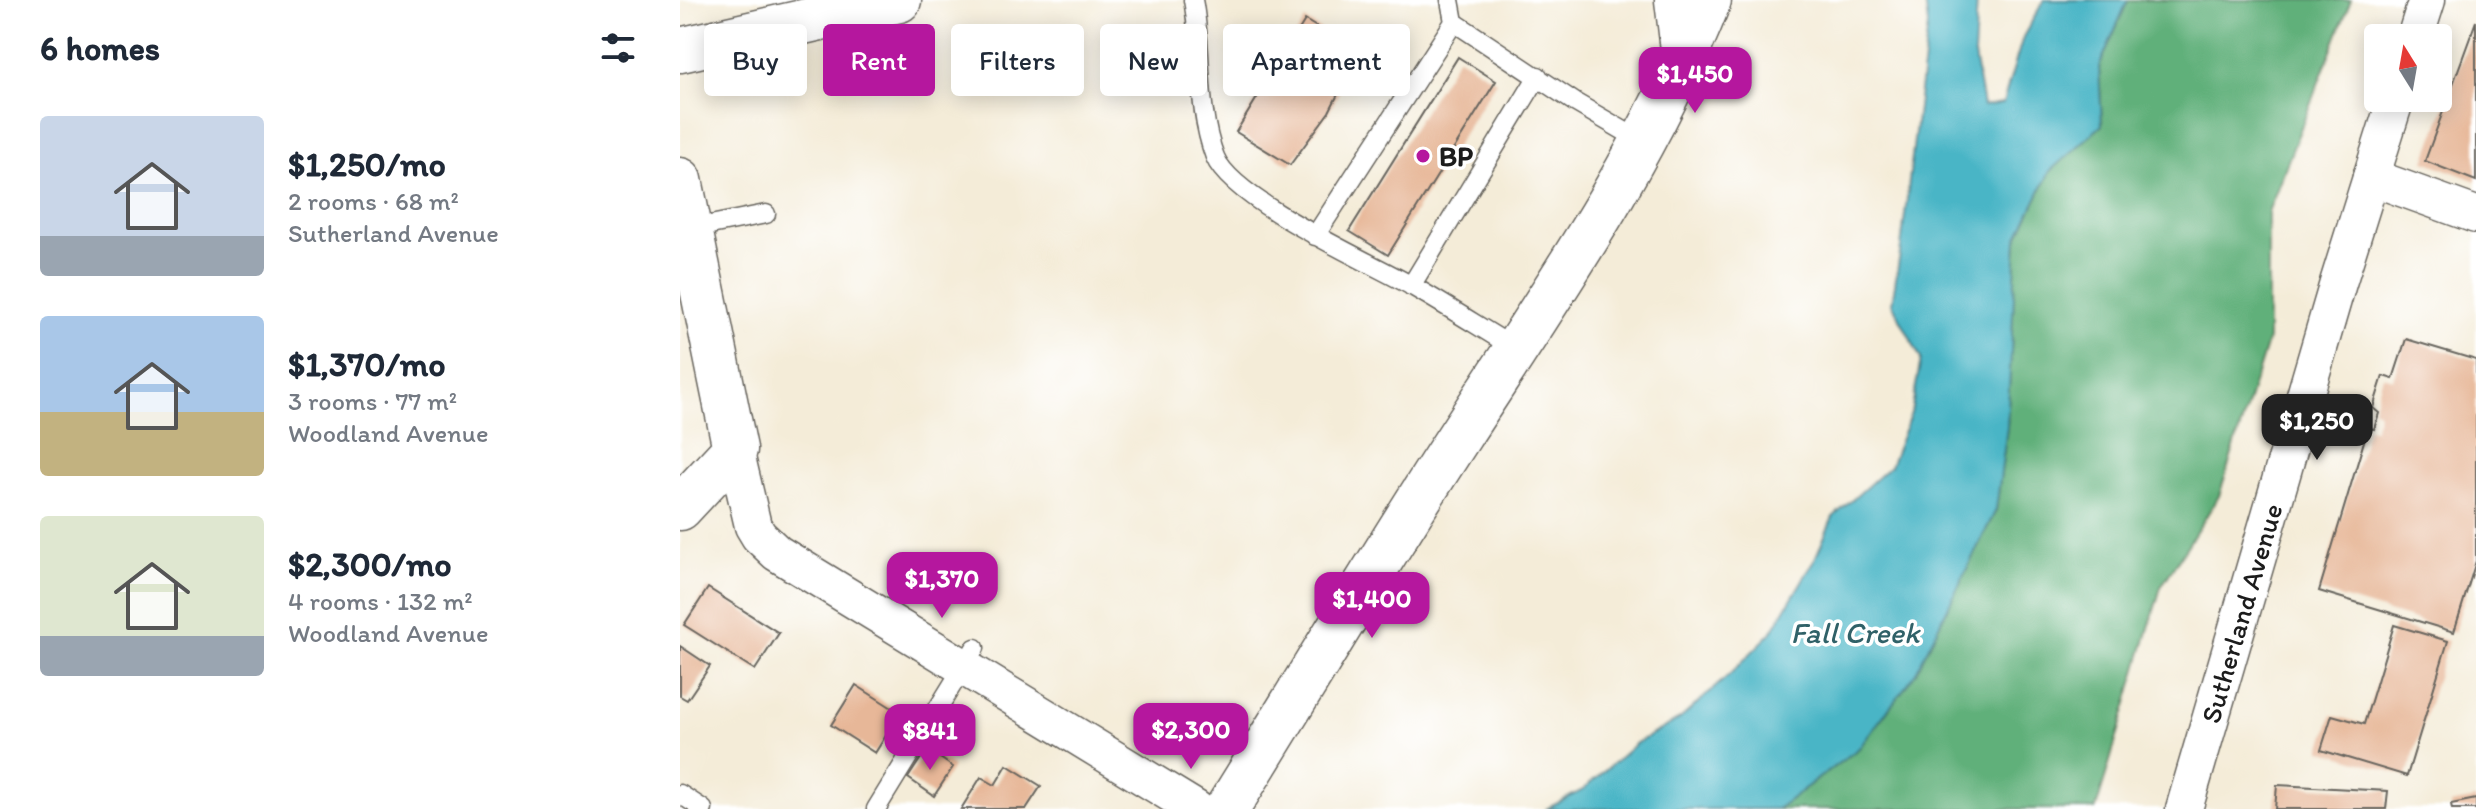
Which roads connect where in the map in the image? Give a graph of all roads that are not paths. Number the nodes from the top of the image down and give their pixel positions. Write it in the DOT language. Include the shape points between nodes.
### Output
graph roads {
  1 [pos="899,0"];
  2 [pos="1193,0"];
  3 [pos="1450,0"];
  4 [pos="1677,0"];
  5 [pos="1709,0"];
  6 [pos="2427,0"];
  7 [pos="1454,22"];
  8 [pos="2419,24"];
  9 [pos="680,50"];
  10 [pos="1684,58"];
  11 [pos="1538,76"];
  12 [pos="2392,112"];
  13 [pos="1643,142"];
  14 [pos="2371,177"];
  15 [pos="680,180"];
  16 [pos="766,214"];
  17 [pos="2476,215"];
  18 [pos="690,229"];
  19 [pos="1315,236"];
  20 [pos="1411,286"];
  21 [pos="1516,349"];
  22 [pos="735,449"];
  23 [pos="680,508"];
  24 [pos="970,658"];
  25 [pos="680,794"];
  26 [pos="703,809"];
  27 [pos="876,809"];
  28 [pos="1196,809"];
  29 [pos="1227,809"];
  30 [pos="2184,809"];
  1 -- 9 [label="main road"];
  2 -- 19 [label="lane" via="1204,113 1216,158 1226,176"];
  3 -- 7 [label="lane"];
  4 -- 10 [label="main road"];
  5 -- 10 [label="main road"];
  6 -- 8 [label="street"];
  7 -- 11 [label="lane"];
  7 -- 19 [label="lane"];
  10 -- 13 [label="main road"];
  11 -- 13 [label="lane"];
  11 -- 20 [label="lane"];
  12 -- 14 [label="street, Sutherland Avenue"];
  13 -- 21 [label="main road"];
  14 -- 17 [label="street"];
  14 -- 30 [label="street, Sutherland Avenue"];
  15 -- 18 [label="main road"];
  16 -- 18 [label="lane"];
  18 -- 22 [label="main road"];
  19 -- 20 [label="lane"];
  20 -- 21 [label="lane"];
  21 -- 29 [label="main road"];
  22 -- 23 [label="main road"];
  22 -- 24 [label="street" via="748,512 764,542"];
  24 -- 27 [label="lane"];
  24 -- 28 [label="street"];
  25 -- 26 [label="lane"];
}
